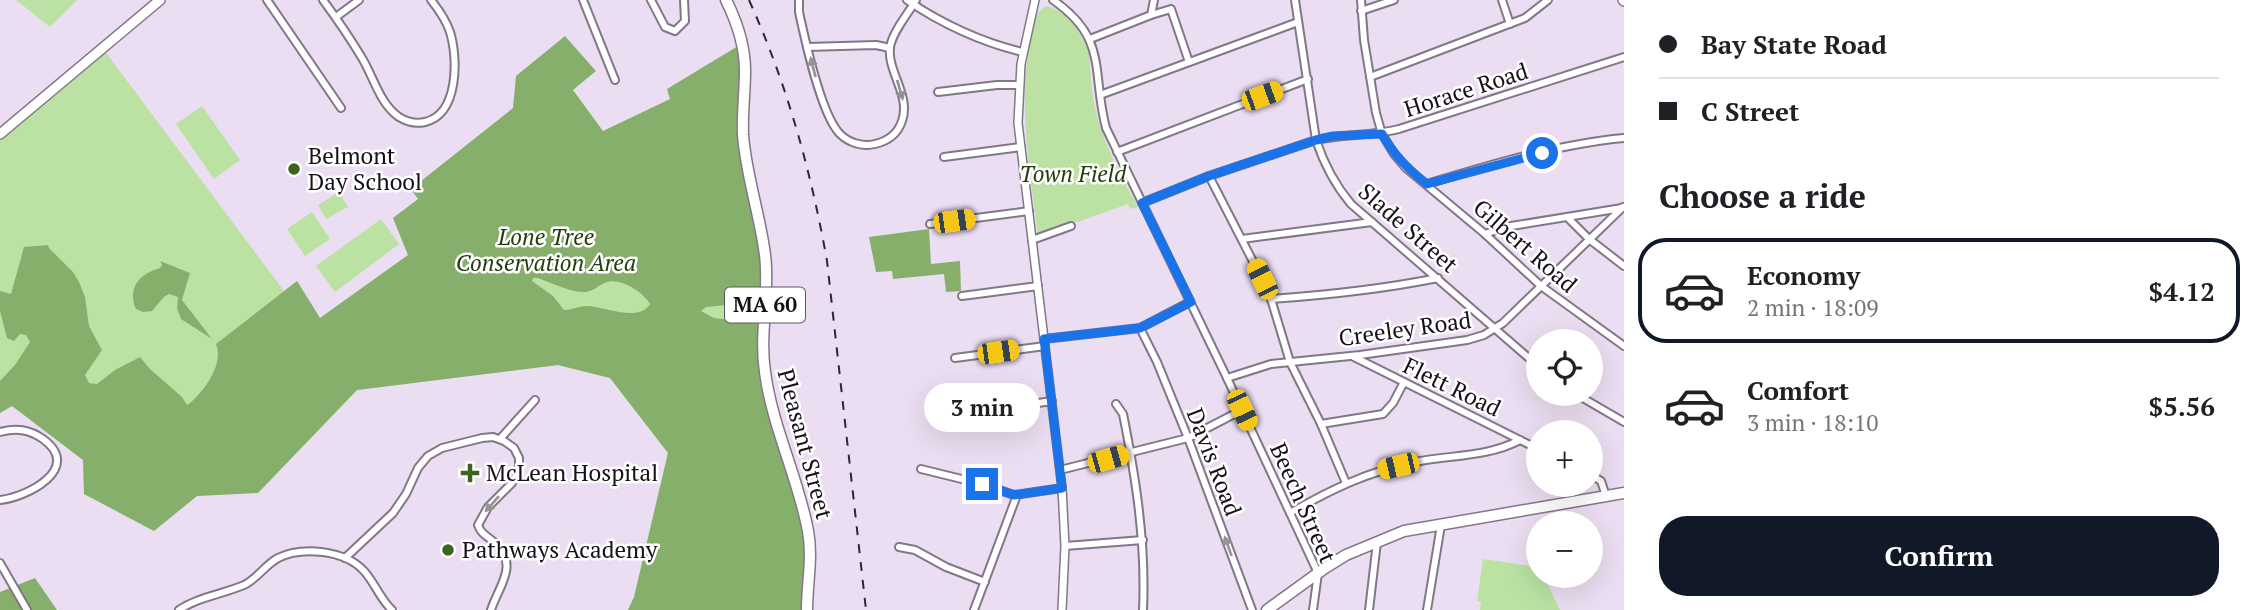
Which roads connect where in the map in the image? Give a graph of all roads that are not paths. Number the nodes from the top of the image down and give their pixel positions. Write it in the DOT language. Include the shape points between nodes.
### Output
graph roads {
  1 [pos="160,0"];
  2 [pos="267,0"];
  3 [pos="323,0"];
  4 [pos="359,0"];
  5 [pos="431,0"];
  6 [pos="583,0"];
  7 [pos="651,0"];
  8 [pos="684,0"];
  9 [pos="726,0"];
  10 [pos="799,0"];
  11 [pos="907,0"];
  12 [pos="1035,0"];
  13 [pos="1053,0"];
  14 [pos="1154,0"];
  15 [pos="1168,0"];
  16 [pos="1296,0"];
  17 [pos="1361,0"];
  18 [pos="1394,0"];
  19 [pos="1502,0"];
  20 [pos="1548,0"];
  21 [pos="915,2"];
  22 [pos="1171,9"];
  23 [pos="1361,11"];
  24 [pos="1151,15"];
  25 [pos="336,16"];
  26 [pos="1298,22"];
  27 [pos="1510,24"];
  28 [pos="1090,39"];
  29 [pos="807,47"];
  30 [pos="890,48"];
  31 [pos="1023,52"];
  32 [pos="1624,57"];
  33 [pos="1189,62"];
  34 [pos="1370,77"];
  35 [pos="1308,79"];
  36 [pos="614,80"];
  37 [pos="1019,85"];
  38 [pos="938,92"];
  39 [pos="1100,95"];
  40 [pos="341,108"];
  41 [pos="0,134"];
  42 [pos="1382,134"];
  43 [pos="1624,138"];
  44 [pos="1316,140"];
  45 [pos="1021,147"];
  46 [pos="1117,152"];
  47 [pos="944,157"];
  48 [pos="1209,176"];
  49 [pos="1427,184"];
  50 [pos="1142,203"];
  51 [pos="1624,207"];
  52 [pos="1029,211"];
  53 [pos="1567,217"];
  54 [pos="1372,222"];
  55 [pos="930,224"];
  56 [pos="1071,226"];
  57 [pos="1485,234"];
  58 [pos="1242,239"];
  59 [pos="1589,239"];
  60 [pos="1032,240"];
  61 [pos="1624,266"];
  62 [pos="1438,278"];
  63 [pos="1038,286"];
  64 [pos="1541,286"];
  65 [pos="962,296"];
  66 [pos="1271,299"];
  67 [pos="1191,302"];
  68 [pos="1140,328"];
  69 [pos="1496,330"];
  70 [pos="1045,342"];
  71 [pos="1624,346"];
  72 [pos="1350,355"];
  73 [pos="1526,356"];
  74 [pos="955,358"];
  75 [pos="1290,362"];
  76 [pos="1227,379"];
  77 [pos="1404,382"];
  78 [pos="534,400"];
  79 [pos="1052,401"];
  80 [pos="1116,404"];
  81 [pos="1597,406"];
  82 [pos="1242,410"];
  83 [pos="963,414"];
  84 [pos="1624,422"];
  85 [pos="1321,425"];
  86 [pos="0,432"];
  87 [pos="1188,438"];
  88 [pos="500,439"];
  89 [pos="1520,440"];
  90 [pos="1526,443"];
  91 [pos="1131,453"];
  92 [pos="921,469"];
  93 [pos="1060,470"];
  94 [pos="1346,483"];
  95 [pos="1603,487"];
  96 [pos="1062,488"];
  97 [pos="1624,493"];
  98 [pos="1017,495"];
  99 [pos="1606,496"];
  100 [pos="0,500"];
  101 [pos="1290,513"];
  102 [pos="1441,524"];
  103 [pos="1143,540"];
  104 [pos="1377,541"];
  105 [pos="1065,546"];
  106 [pos="900,547"];
  107 [pos="345,558"];
  108 [pos="0,564"];
  109 [pos="1318,573"];
  110 [pos="985,582"];
  111 [pos="27,610"];
  112 [pos="178,610"];
  113 [pos="392,610"];
  114 [pos="491,610"];
  115 [pos="807,610"];
  116 [pos="974,610"];
  117 [pos="1062,610"];
  118 [pos="1143,610"];
  119 [pos="1252,610"];
  120 [pos="1267,610"];
  121 [pos="1313,610"];
  122 [pos="1369,610"];
  123 [pos="1427,610"];
  1 -- 41 [label="main road"];
  2 -- 40 [label="street"];
  3 -- 25 [label="street"];
  4 -- 25 [label="street"];
  5 -- 25 [label="street" via="449,30 454,72 452,91 440,114 420,123 398,117 384,101"];
  6 -- 36 [label="street"];
  7 -- 8 [label="street" via="665,27 675,31 686,18"];
  9 -- 115 [label="main road, Pleasant Street / MA 60" via="743,50 744,143 765,256 764,369 810,542"];
  10 -- 29 [label="street"];
  11 -- 21 [label="street"];
  12 -- 31 [label="street"];
  13 -- 28 [label="street, Beech Street" via="1073,15"];
  14 -- 24 [label="street"];
  15 -- 22 [label="street"];
  16 -- 26 [label="street, Slade Street"];
  17 -- 23 [label="street"];
  18 -- 23 [label="street"];
  19 -- 27 [label="street"];
  20 -- 27 [label="street"];
  21 -- 30 [label="street"];
  21 -- 31 [label="street" via="966,32"];
  22 -- 24 [label="street"];
  22 -- 33 [label="street"];
  23 -- 34 [label="street"];
  24 -- 28 [label="street"];
  26 -- 33 [label="street"];
  26 -- 35 [label="street, Slade Street"];
  27 -- 34 [label="street"];
  28 -- 39 [label="street, Beech Street"];
  29 -- 30 [label="street"];
  30 -- 29 [label="street, one-way" via="905,107 892,136 871,145 854,142 837,131"];
  31 -- 37 [label="street"];
  32 -- 42 [label="street, Horace Road"];
  33 -- 39 [label="street"];
  34 -- 42 [label="street"];
  35 -- 44 [label="street, Slade Street"];
  35 -- 46 [label="street"];
  37 -- 38 [label="street"];
  37 -- 45 [label="street"];
  39 -- 46 [label="street, Beech Street" via="1106,128"];
  42 -- 44 [label="street, Horace Road"];
  42 -- 49 [label="street, Gilbert Road" via="1394,154"];
  43 -- 49 [label="street" via="1579,144"];
  44 -- 48 [label="street, Horace Road"];
  44 -- 54 [label="street, Slade Street" via="1341,192"];
  45 -- 47 [label="street"];
  45 -- 52 [label="street"];
  46 -- 50 [label="street, Beech Street"];
  48 -- 50 [label="street, Horace Road"];
  48 -- 58 [label="street"];
  49 -- 57 [label="street, Gilbert Road"];
  50 -- 67 [label="street, Beech Street"];
  51 -- 53 [label="street"];
  51 -- 59 [label="street, Creeley Road"];
  52 -- 55 [label="street"];
  52 -- 60 [label="street"];
  53 -- 57 [label="street"];
  53 -- 59 [label="street"];
  54 -- 58 [label="street"];
  54 -- 62 [label="street, Slade Street"];
  56 -- 60 [label="street"];
  57 -- 64 [label="street, Gilbert Road"];
  58 -- 66 [label="street"];
  59 -- 61 [label="street"];
  59 -- 64 [label="street, Creeley Road"];
  60 -- 63 [label="street"];
  62 -- 66 [label="street"];
  62 -- 69 [label="street, Slade Street"];
  63 -- 65 [label="street"];
  63 -- 70 [label="street"];
  64 -- 69 [label="street, Creeley Road"];
  64 -- 71 [label="street, Gilbert Road"];
  66 -- 75 [label="street"];
  67 -- 68 [label="street"];
  67 -- 76 [label="street, Beech Street"];
  68 -- 70 [label="street"];
  68 -- 87 [label="street, Davis Road"];
  69 -- 72 [label="street, Creeley Road" via="1467,340"];
  69 -- 73 [label="street, Slade Street"];
  70 -- 74 [label="street"];
  70 -- 79 [label="street"];
  72 -- 75 [label="street, Creeley Road"];
  72 -- 77 [label="street, Flett Road"];
  75 -- 76 [label="street, Creeley Road"];
  75 -- 85 [label="street"];
  76 -- 82 [label="street, Beech Street"];
  77 -- 85 [label="street" via="1383,414"];
  77 -- 89 [label="street, Flett Road"];
  78 -- 88 [label="street"];
  79 -- 83 [label="street"];
  79 -- 93 [label="street"];
  80 -- 91 [label="street" via="1123,414"];
  81 -- 84 [label="street"];
  82 -- 87 [label="street"];
  82 -- 101 [label="street, Beech Street"];
  85 -- 94 [label="street"];
  86 -- 100 [label="street" via="19,429 38,436 53,448 57,462 37,488"];
  87 -- 91 [label="street"];
  119 -- 87 [label="street, Davis Road, one-way"];
  88 -- 107 [label="street" via="482,438 425,458 393,513"];
  88 -- 114 [label="street, one-way" via="514,448 519,465 512,483 479,522 479,530 500,548 506,565"];
  89 -- 90 [label="street, Flett Road"];
  89 -- 94 [label="street" via="1494,451 1380,470"];
  91 -- 93 [label="street"];
  91 -- 103 [label="street"];
  92 -- 98 [label="street"];
  93 -- 96 [label="street"];
  94 -- 101 [label="street"];
  95 -- 99 [label="street"];
  96 -- 98 [label="street"];
  96 -- 105 [label="street"];
  97 -- 99 [label="main road"];
  98 -- 110 [label="street"];
  99 -- 102 [label="main road"];
  101 -- 109 [label="street, Beech Street"];
  102 -- 104 [label="main road"];
  102 -- 123 [label="street"];
  103 -- 105 [label="street"];
  103 -- 118 [label="street"];
  104 -- 109 [label="main road"];
  104 -- 122 [label="street"];
  105 -- 117 [label="street"];
  106 -- 110 [label="street"];
  107 -- 112 [label="street" via="309,552 284,556 246,584"];
  107 -- 113 [label="street" via="364,571"];
  108 -- 111 [label="street"];
  109 -- 120 [label="main road"];
  109 -- 121 [label="street, Beech Street"];
  110 -- 116 [label="street"];
}
